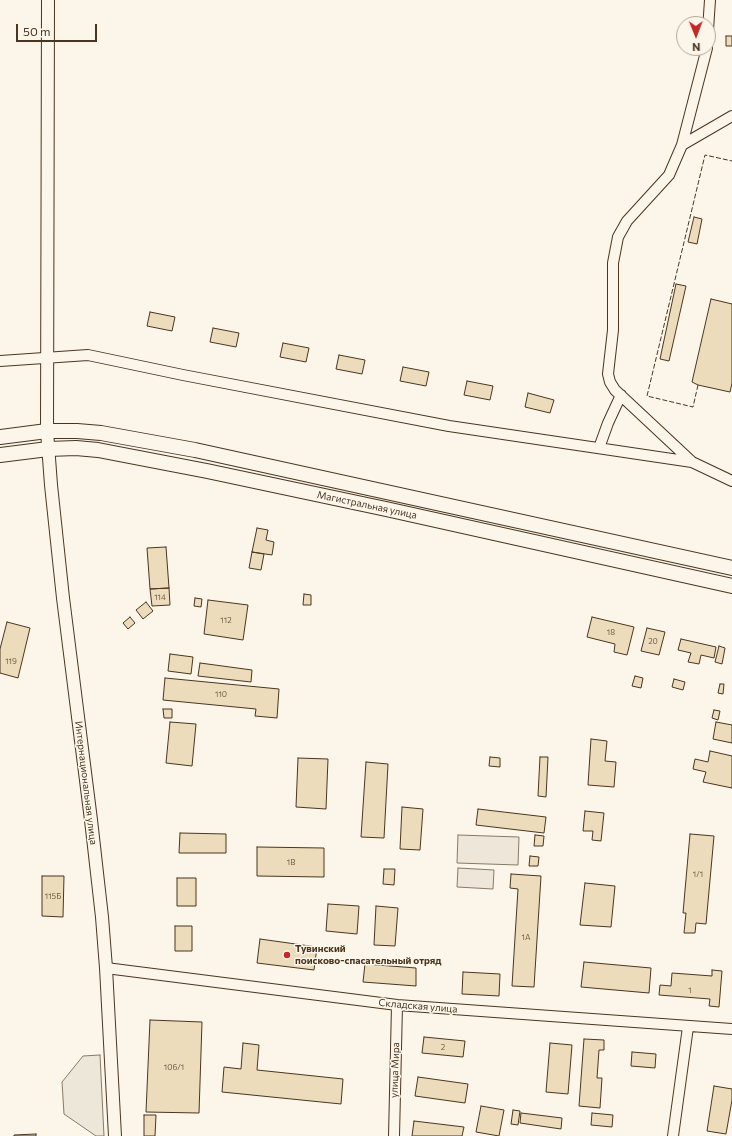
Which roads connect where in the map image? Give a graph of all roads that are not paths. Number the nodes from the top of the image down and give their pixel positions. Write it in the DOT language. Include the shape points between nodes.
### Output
graph roads {
  1 [pos="48,0"];
  2 [pos="710,0"];
  3 [pos="709,16"];
  4 [pos="705,56"];
  5 [pos="732,116"];
  6 [pos="682,145"];
  7 [pos="47,358"];
  8 [pos="0,361"];
  9 [pos="621,395"];
  10 [pos="47,431"];
  11 [pos="0,437"];
  12 [pos="599,448"];
  13 [pos="48,449"];
  14 [pos="0,455"];
  15 [pos="692,462"];
  16 [pos="732,481"];
  17 [pos="732,568"];
  18 [pos="732,586"];
  19 [pos="106,968"];
  20 [pos="397,1005"];
  21 [pos="688,1027"];
  22 [pos="732,1029"];
  23 [pos="115,1136"];
  24 [pos="394,1136"];
  25 [pos="673,1136"];
  1 -- 7 [label="street, Интернациональная улица"];
  2 -- 3 [label="street"];
  4 -- 6 [label="street"];
  5 -- 6 [label="street"];
  6 -- 9 [label="street" via="669,175 626,221 618,238 614,263 613,330 608,374 610,382"];
  7 -- 8 [label="street"];
  7 -- 10 [label="street, Интернациональная улица"];
  7 -- 12 [label="street" via="88,355 449,426"];
  9 -- 12 [label="street"];
  9 -- 15 [label="street"];
  10 -- 11 [label="main road, Магистральная улица"];
  10 -- 13 [label="street, Интернациональная улица"];
  10 -- 17 [label="main road, Магистральная улица" via="101,433 195,450"];
  12 -- 15 [label="street"];
  13 -- 14 [label="main road, Магистральная улица"];
  13 -- 18 [label="main road, Магистральная улица" via="98,450 163,462 379,507"];
  13 -- 19 [label="street, Интернациональная улица" via="62,598 91,820"];
  15 -- 16 [label="street"];
  19 -- 20 [label="street, Складская улица"];
  19 -- 23 [label="street, Интернациональная улица"];
  20 -- 21 [label="street, Складская улица"];
  20 -- 24 [label="street, улица Мира"];
  21 -- 22 [label="street, Складская улица"];
  21 -- 25 [label="street"];
}
